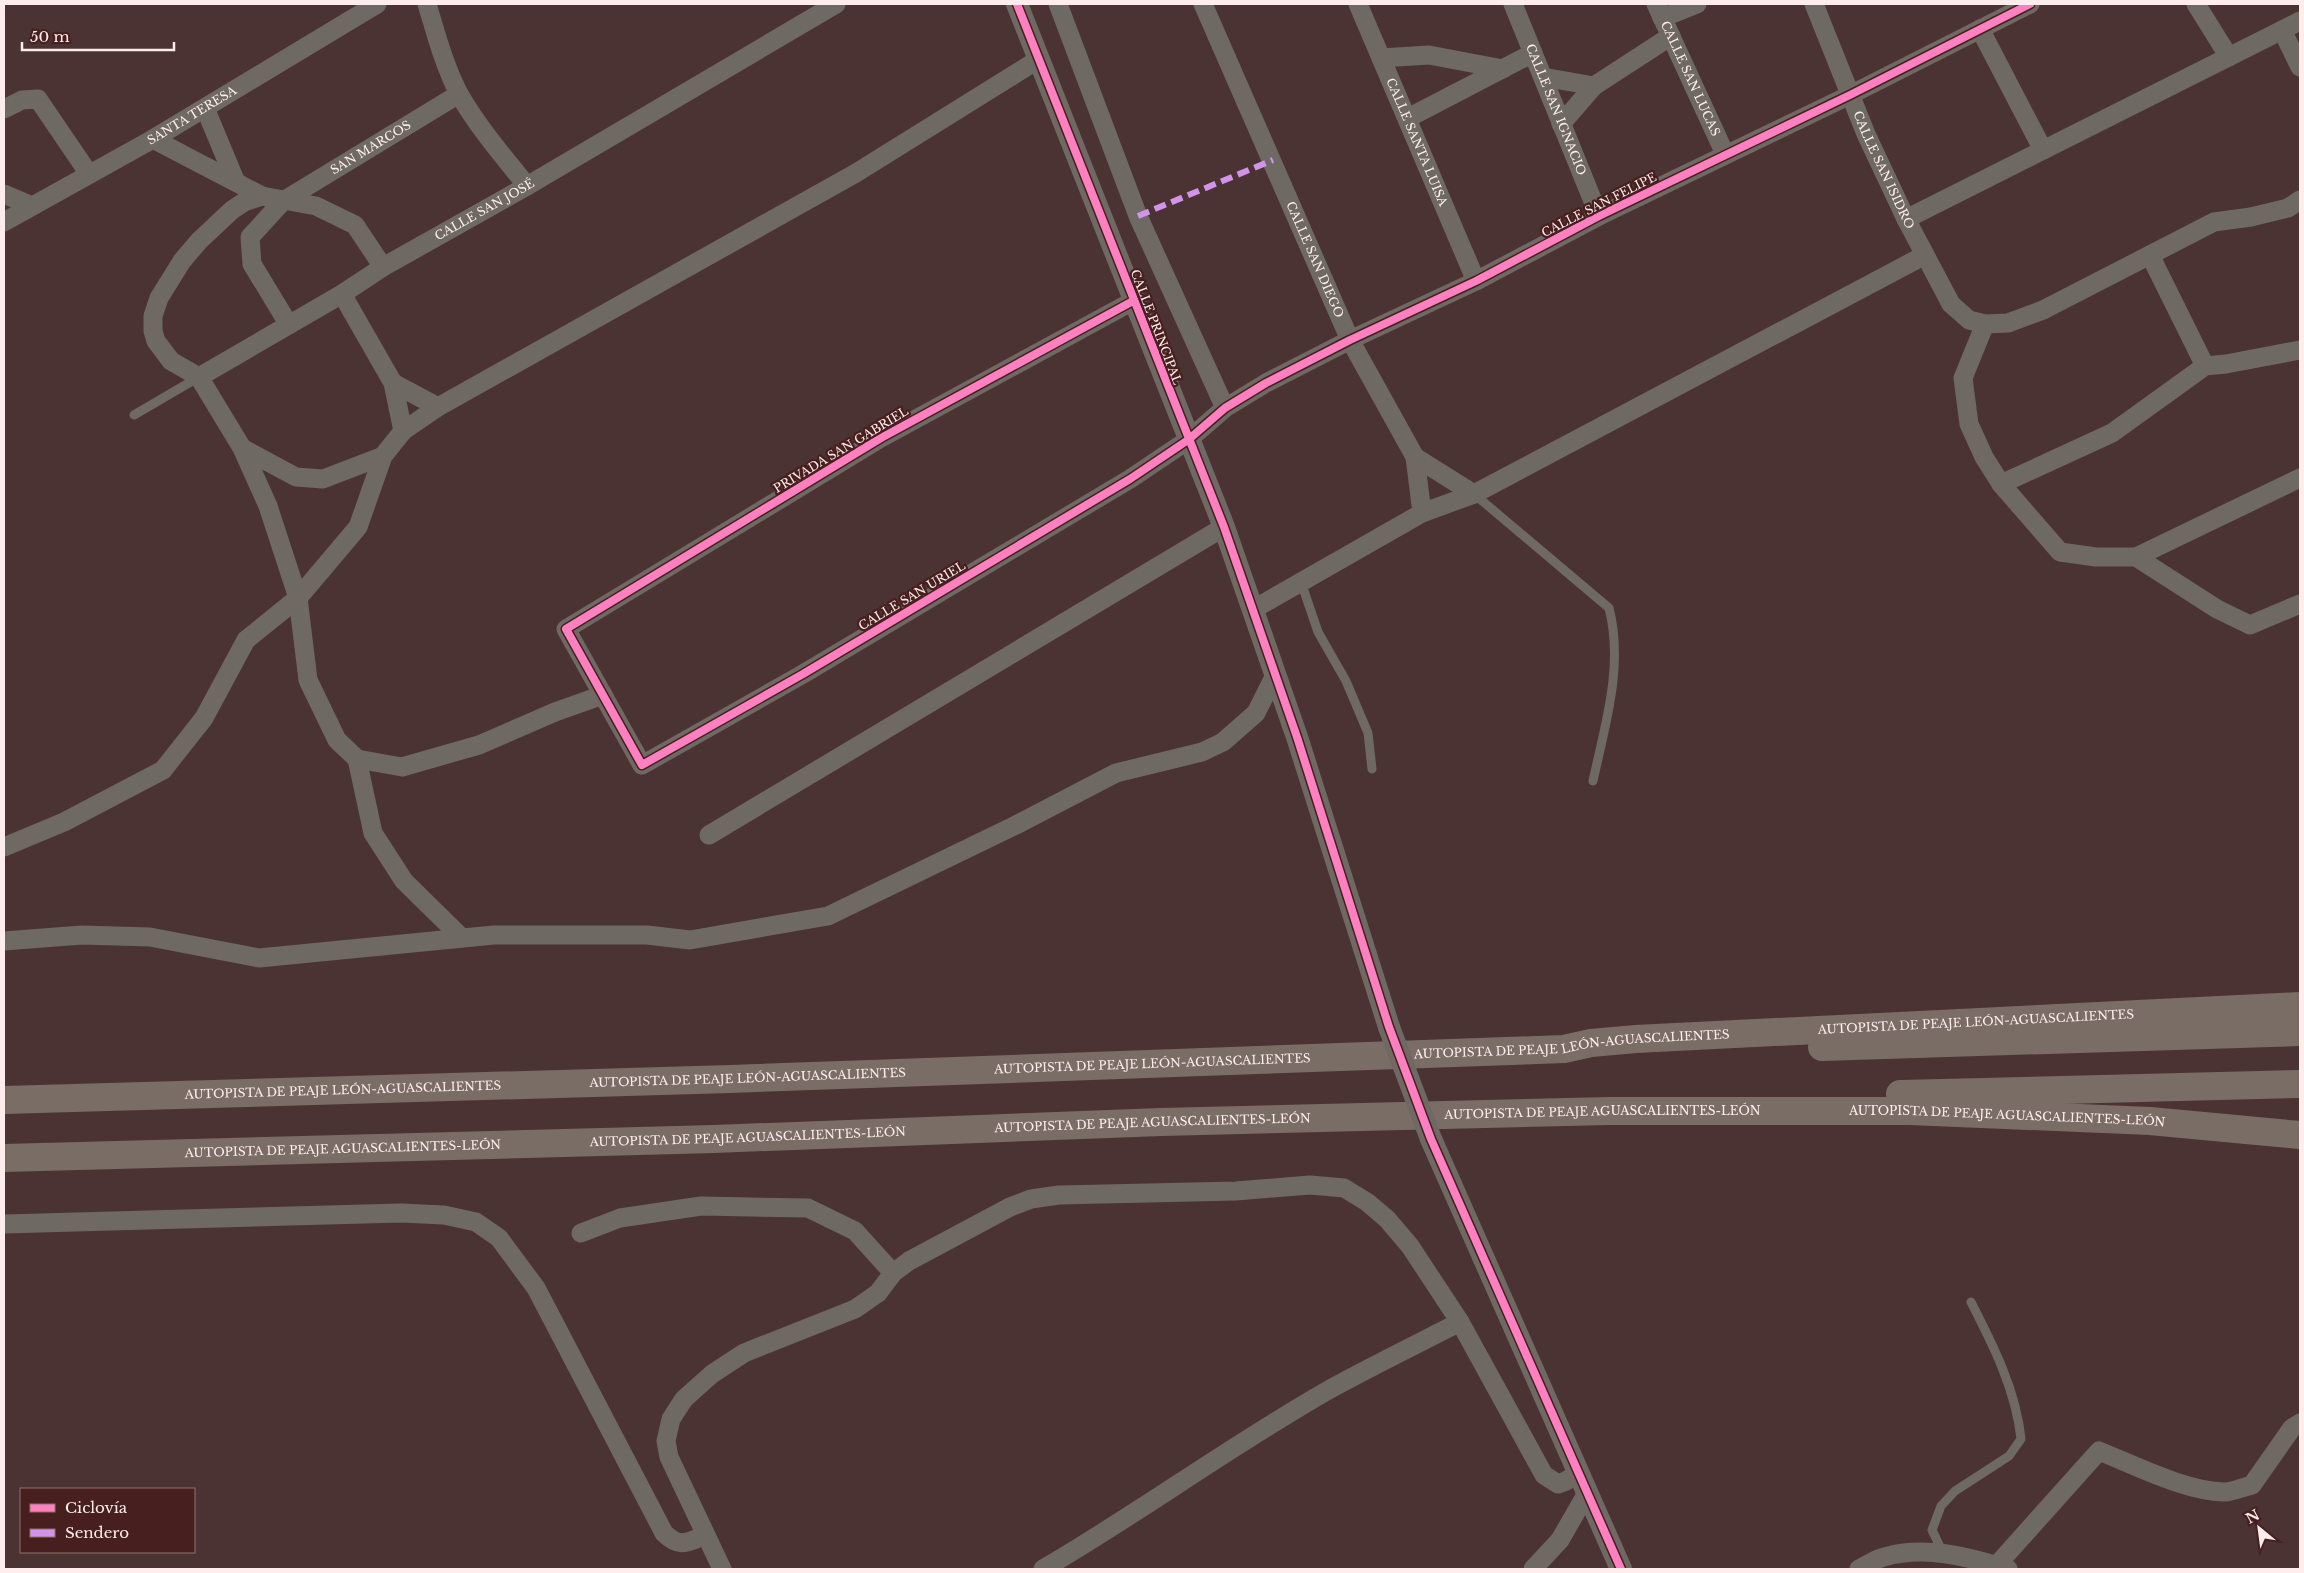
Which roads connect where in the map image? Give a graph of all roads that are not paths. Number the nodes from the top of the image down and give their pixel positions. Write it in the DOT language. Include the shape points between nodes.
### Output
graph roads {
  1 [pos="377,4"];
  2 [pos="427,4"];
  3 [pos="836,4"];
  4 [pos="1017,4"];
  5 [pos="1058,4"];
  6 [pos="1203,4"];
  7 [pos="1358,4"];
  8 [pos="1513,4"];
  9 [pos="1697,4"];
  10 [pos="1814,4"];
  11 [pos="2030,4"];
  12 [pos="2196,4"];
  13 [pos="1659,11"];
  14 [pos="2300,21"];
  15 [pos="1980,29"];
  16 [pos="2282,30"];
  17 [pos="1670,36"];
  18 [pos="1533,54"];
  19 [pos="2229,57"];
  20 [pos="1381,58"];
  21 [pos="1039,59"];
  22 [pos="2300,67"];
  23 [pos="1503,69"];
  24 [pos="1543,77"];
  25 [pos="1594,86"];
  26 [pos="459,94"];
  27 [pos="1850,95"];
  28 [pos="205,108"];
  29 [pos="4,109"];
  30 [pos="1408,118"];
  31 [pos="1562,124"];
  32 [pos="153,139"];
  33 [pos="2043,150"];
  34 [pos="1725,154"];
  35 [pos="89,174"];
  36 [pos="235,180"];
  37 [pos="526,186"];
  38 [pos="4,194"];
  39 [pos="262,196"];
  40 [pos="283,200"];
  41 [pos="2300,200"];
  42 [pos="32,206"];
  43 [pos="1599,216"];
  44 [pos="1906,219"];
  45 [pos="4,222"];
  46 [pos="1925,255"];
  47 [pos="2150,255"];
  48 [pos="383,267"];
  49 [pos="1476,281"];
  50 [pos="342,294"];
  51 [pos="1133,301"];
  52 [pos="1986,324"];
  53 [pos="289,325"];
  54 [pos="1350,340"];
  55 [pos="2300,350"];
  56 [pos="2205,366"];
  57 [pos="199,377"];
  58 [pos="393,383"];
  59 [pos="438,406"];
  60 [pos="1224,408"];
  61 [pos="134,416"];
  62 [pos="403,431"];
  63 [pos="1188,440"];
  64 [pos="242,448"];
  65 [pos="383,456"];
  66 [pos="1415,457"];
  67 [pos="2300,478"];
  68 [pos="2001,484"];
  69 [pos="1474,494"];
  70 [pos="1422,513"];
  71 [pos="1224,527"];
  72 [pos="2136,557"];
  73 [pos="1301,582"];
  74 [pos="298,598"];
  75 [pos="2300,604"];
  76 [pos="1252,610"];
  77 [pos="1273,667"];
  78 [pos="603,695"];
  79 [pos="357,759"];
  80 [pos="1372,769"];
  81 [pos="1592,781"];
  82 [pos="709,835"];
  83 [pos="4,847"];
  84 [pos="462,938"];
  85 [pos="4,941"];
  86 [pos="2300,1006"];
  87 [pos="2300,1032"];
  88 [pos="1564,1049"];
  89 [pos="2300,1084"];
  90 [pos="4,1100"];
  91 [pos="1609,1111"];
  92 [pos="2300,1135"];
  93 [pos="4,1158"];
  94 [pos="4,1224"];
  95 [pos="581,1233"];
  96 [pos="892,1274"];
  97 [pos="1971,1302"];
  98 [pos="1460,1322"];
  99 [pos="2300,1422"];
  100 [pos="1578,1473"];
  101 [pos="1588,1493"];
  102 [pos="704,1536"];
  103 [pos="1942,1553"];
  104 [pos="2000,1568"];
  105 [pos="722,1569"];
  106 [pos="1043,1569"];
  107 [pos="1533,1569"];
  108 [pos="1621,1569"];
  109 [pos="1860,1569"];
  1 -- 28 [label="street, SANTA TERESA"];
  2 -- 26 [label="street"];
  3 -- 37 [label="street, CALLE SAN JOSÉ"];
  4 -- 21 [label="street, CALLE PRINCIPAL"];
  5 -- 60 [label="street" via="1138,216"];
  6 -- 54 [label="street, CALLE SAN DIEGO"];
  7 -- 20 [label="street, CALLE SANTA LUISA"];
  8 -- 18 [label="street, CALLE SAN IGNACIO"];
  9 -- 13 [label="street"];
  10 -- 27 [label="street, CALLE SAN ISIDRO"];
  11 -- 15 [label="street, CALLE SAN FELIPE"];
  12 -- 19 [label="street"];
  13 -- 17 [label="street, CALLE SAN LUCAS"];
  14 -- 16 [label="street"];
  15 -- 27 [label="street, CALLE SAN FELIPE"];
  15 -- 33 [label="street"];
  16 -- 19 [label="street"];
  16 -- 22 [label="street"];
  17 -- 25 [label="street"];
  17 -- 34 [label="street, CALLE SAN LUCAS"];
  18 -- 23 [label="street"];
  18 -- 24 [label="street, CALLE SAN IGNACIO"];
  19 -- 33 [label="street"];
  20 -- 23 [label="street" via="1429,55"];
  20 -- 30 [label="street, CALLE SANTA LUISA"];
  21 -- 51 [label="street, CALLE PRINCIPAL"];
  21 -- 59 [label="street" via="856,173"];
  23 -- 30 [label="street"];
  24 -- 25 [label="street"];
  24 -- 31 [label="street, CALLE SAN IGNACIO"];
  25 -- 31 [label="street"];
  26 -- 37 [label="street"];
  26 -- 40 [label="street, SAN MARCOS"];
  27 -- 34 [label="street, CALLE SAN FELIPE"];
  27 -- 44 [label="street, CALLE SAN ISIDRO"];
  28 -- 32 [label="street, SANTA TERESA"];
  28 -- 36 [label="street"];
  29 -- 35 [label="street" via="22,100 38,99"];
  30 -- 49 [label="street, CALLE SANTA LUISA"];
  31 -- 43 [label="street, CALLE SAN IGNACIO"];
  32 -- 35 [label="street, SANTA TERESA"];
  32 -- 36 [label="street"];
  33 -- 44 [label="street"];
  34 -- 43 [label="street, CALLE SAN FELIPE"];
  35 -- 42 [label="street, SANTA TERESA"];
  36 -- 39 [label="street"];
  37 -- 48 [label="street, CALLE SAN JOSÉ"];
  38 -- 42 [label="street"];
  39 -- 40 [label="street"];
  39 -- 57 [label="street" via="232,210 210,231 182,261 159,298 153,316 156,341 171,361"];
  40 -- 48 [label="street" via="316,206 355,226"];
  40 -- 53 [label="street, SAN MARCOS" via="250,237 252,264"];
  41 -- 47 [label="street" via="2288,208 2214,222"];
  42 -- 45 [label="street, SANTA TERESA"];
  43 -- 49 [label="street, CALLE SAN FELIPE"];
  44 -- 46 [label="street, CALLE SAN ISIDRO"];
  46 -- 52 [label="street, CALLE SAN ISIDRO" via="1951,304 1969,320"];
  46 -- 69 [label="street"];
  47 -- 52 [label="street" via="2043,310 2008,323"];
  47 -- 56 [label="street"];
  48 -- 50 [label="street, CALLE SAN JOSÉ"];
  49 -- 54 [label="street, CALLE SAN FELIPE"];
  50 -- 53 [label="street, CALLE SAN JOSÉ"];
  50 -- 58 [label="street"];
  51 -- 63 [label="street, CALLE PRINCIPAL"];
  51 -- 78 [label="street, PRIVADA SAN GABRIEL" via="881,438 566,629"];
  52 -- 68 [label="street" via="1963,378 1970,424 1984,457"];
  53 -- 57 [label="street, CALLE SAN JOSÉ"];
  54 -- 60 [label="street, CALLE SAN FELIPE"];
  54 -- 66 [label="street, CALLE SAN DIEGO"];
  55 -- 56 [label="street"];
  56 -- 68 [label="street" via="2112,432"];
  57 -- 61 [label="lane, CALLE SAN JOSÉ"];
  57 -- 64 [label="street"];
  58 -- 59 [label="street"];
  58 -- 62 [label="street"];
  59 -- 62 [label="street"];
  60 -- 63 [label="street, CALLE SAN FELIPE"];
  62 -- 65 [label="street"];
  63 -- 71 [label="street, CALLE PRINCIPAL"];
  63 -- 78 [label="street, CALLE SAN URIEL" via="1138,474 910,611 642,765"];
  64 -- 65 [label="street" via="296,477 323,479"];
  64 -- 74 [label="street" via="268,506"];
  65 -- 74 [label="street" via="358,527"];
  66 -- 69 [label="street"];
  66 -- 70 [label="street, CALLE SAN DIEGO"];
  67 -- 72 [label="street"];
  68 -- 72 [label="street" via="2060,552 2096,557"];
  69 -- 70 [label="street"];
  69 -- 81 [label="lane" via="1609,608 1614,628 1613,691"];
  70 -- 73 [label="street"];
  71 -- 76 [label="street, CALLE PRINCIPAL"];
  71 -- 82 [label="street"];
  72 -- 75 [label="street" via="2217,609 2250,625"];
  73 -- 76 [label="street"];
  73 -- 80 [label="lane" via="1318,632 1346,681 1368,733"];
  74 -- 79 [label="street" via="308,680 337,740"];
  74 -- 83 [label="street" via="246,640 204,718 163,770 64,822"];
  76 -- 77 [label="street, CALLE PRINCIPAL"];
  77 -- 84 [label="street" via="1256,713 1222,742 1202,752 1116,773 828,916 690,940 647,935"];
  77 -- 100 [label="street, CALLE PRINCIPAL, bridge" via="1389,1027 1431,1140"];
  78 -- 79 [label="street" via="479,745 402,767"];
  79 -- 84 [label="street" via="373,833 404,881"];
  84 -- 85 [label="street" via="259,958 150,937 82,935"];
  86 -- 88 [label="highway, AUTOPISTA DE PEAJE LEÓN-AGUASCALIENTES" via="1636,1039"];
  87 -- 88 [label="highway" via="1633,1053 1588,1053"];
  88 -- 90 [label="highway, AUTOPISTA DE PEAJE LEÓN-AGUASCALIENTES" via="730,1079"];
  89 -- 91 [label="highway" via="2141,1086 1753,1100"];
  91 -- 92 [label="highway, AUTOPISTA DE PEAJE AGUASCALIENTES-LEÓN" via="1910,1111 2150,1121"];
  91 -- 93 [label="highway, AUTOPISTA DE PEAJE AGUASCALIENTES-LEÓN"];
  94 -- 102 [label="street" via="401,1214 444,1215 476,1222 499,1238 536,1288 656,1522 673,1542 681,1544"];
  95 -- 96 [label="street" via="620,1218 702,1206 808,1208 854,1231"];
  96 -- 98 [label="street" via="909,1261 1031,1199 1059,1195 1236,1191 1310,1185 1344,1188 1387,1219 1410,1246"];
  96 -- 102 [label="street" via="878,1293 855,1309 744,1353 712,1374 684,1399 671,1419 666,1441 669,1457"];
  97 -- 103 [label="lane" via="1998,1355 2018,1416 2021,1439 2009,1456 1955,1491 1941,1506 1932,1530"];
  98 -- 100 [label="street" via="1544,1475 1558,1484"];
  98 -- 106 [label="street" via="1331,1389"];
  99 -- 104 [label="street" via="2292,1428 2252,1485 2226,1492 2161,1477 2099,1451"];
  100 -- 101 [label="street, CALLE PRINCIPAL"];
  101 -- 107 [label="street" via="1560,1540"];
  101 -- 108 [label="street, CALLE PRINCIPAL"];
  102 -- 105 [label="street"];
  103 -- 104 [label="street"];
  103 -- 109 [label="street" via="1884,1557"];
}
